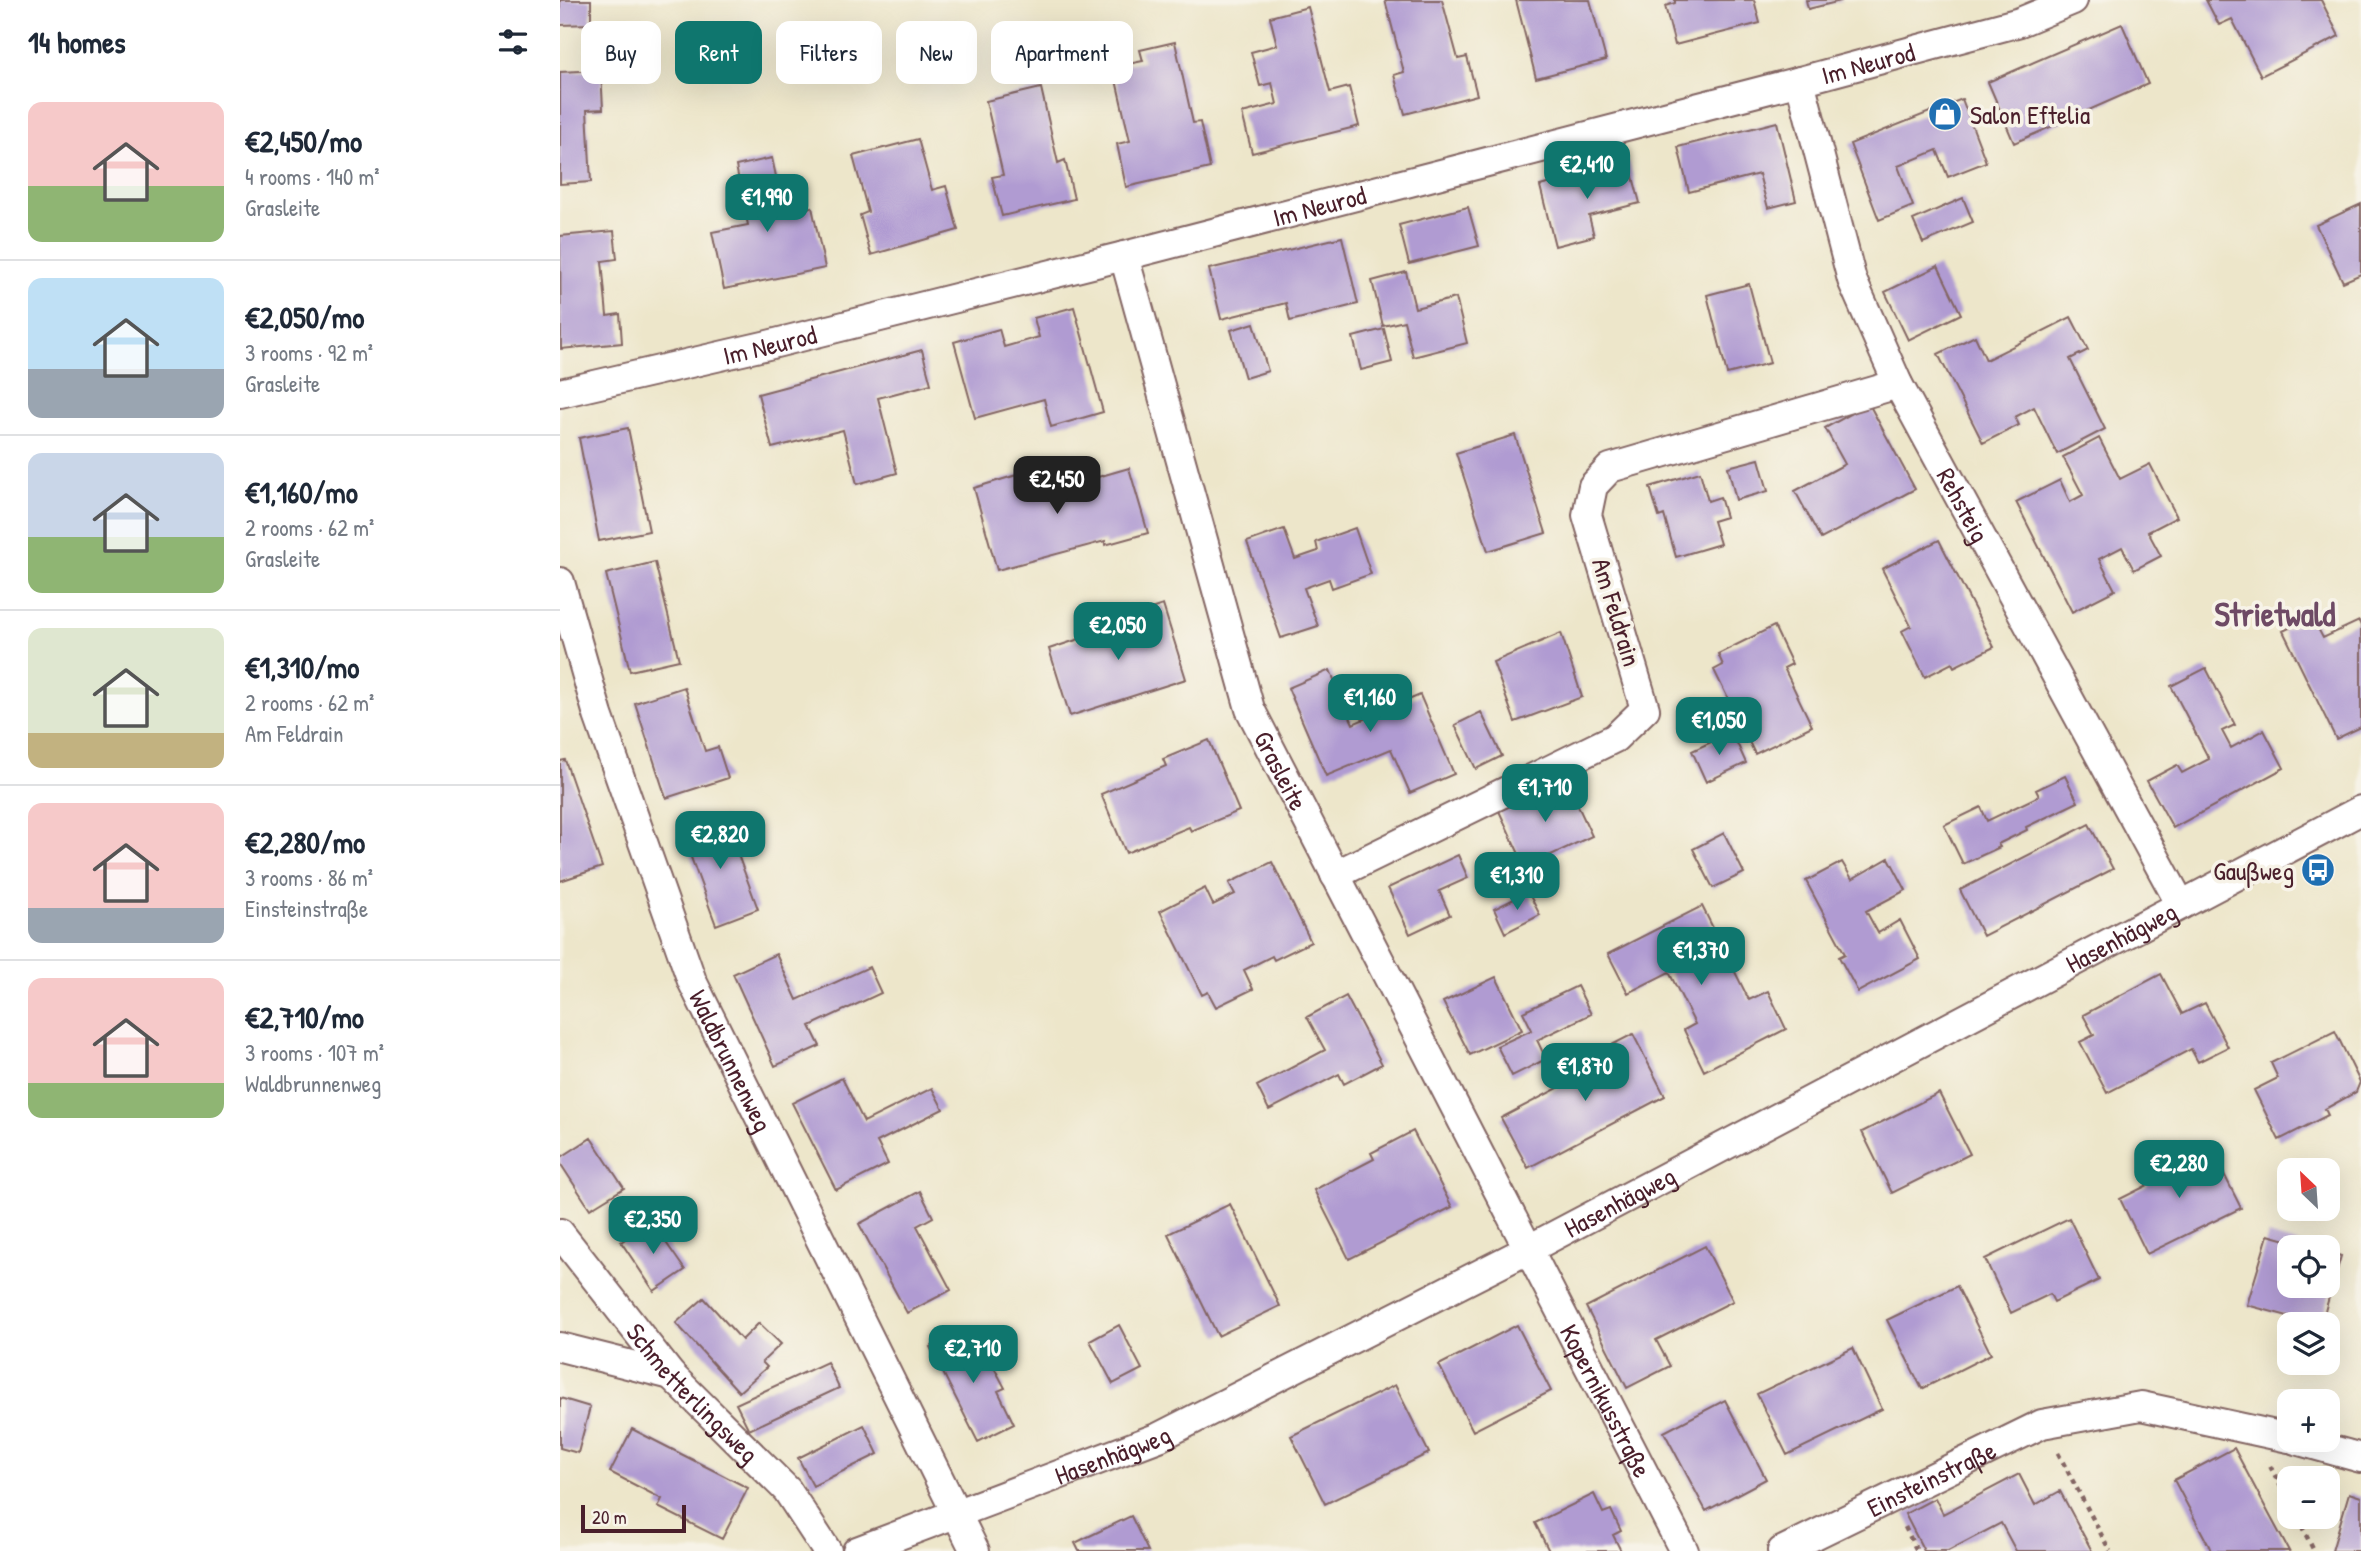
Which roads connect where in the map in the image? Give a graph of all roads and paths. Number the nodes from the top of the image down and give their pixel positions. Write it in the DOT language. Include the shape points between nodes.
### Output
graph roads {
  1 [pos="2073,0"];
  2 [pos="1800,81"];
  3 [pos="1124,256"];
  4 [pos="1898,384"];
  5 [pos="560,393"];
  6 [pos="560,582"];
  7 [pos="2361,810"];
  8 [pos="1335,875"];
  9 [pos="2181,905"];
  10 [pos="560,1233"];
  11 [pos="1528,1249"];
  12 [pos="560,1346"];
  13 [pos="671,1375"];
  14 [pos="2042,1424"];
  15 [pos="2277,1435"];
  16 [pos="2339,1452"];
  17 [pos="2361,1458"];
  18 [pos="957,1516"];
  19 [pos="2303,1529"];
  20 [pos="827,1551"];
  21 [pos="857,1551"];
  22 [pos="975,1551"];
  23 [pos="1684,1551"];
  24 [pos="1782,1551"];
  25 [pos="2110,1551"];
  26 [pos="2314,1551"];
  1 -- 2 [label="street, Im Neurod" via="2020,22"];
  2 -- 3 [label="street, Im Neurod"];
  2 -- 4 [label="street, Rehsteig" via="1852,280"];
  3 -- 5 [label="street, Im Neurod"];
  3 -- 8 [label="street, Grasleite" via="1250,709"];
  4 -- 8 [label="street, Am Feldrain" via="1610,468 1593,486 1587,515 1645,709 1615,738"];
  4 -- 9 [label="street, Rehsteig"];
  6 -- 18 [label="street, Waldbrunnenweg" via="598,715 692,981"];
  7 -- 9 [label="street, Hasenhägweg"];
  8 -- 11 [label="street, Grasleite"];
  9 -- 11 [label="street, Hasenhägweg"];
  10 -- 13 [label="street, Schmetterlingsweg"];
  11 -- 18 [label="street, Hasenhägweg" via="1159,1437"];
  11 -- 23 [label="street, Kopernikusstraße"];
  12 -- 13 [label="street"];
  13 -- 20 [label="street, Schmetterlingsweg" via="787,1490"];
  14 -- 15 [label="street, Einsteinstraße" via="2141,1406"];
  14 -- 24 [label="street, Einsteinstraße"];
  14 -- 25 [label="path"];
  16 -- 17 [label="street"];
  18 -- 21 [label="street, Hasenhägweg"];
  18 -- 22 [label="street, Waldbrunnenweg"];
  19 -- 26 [label="path"];
}
